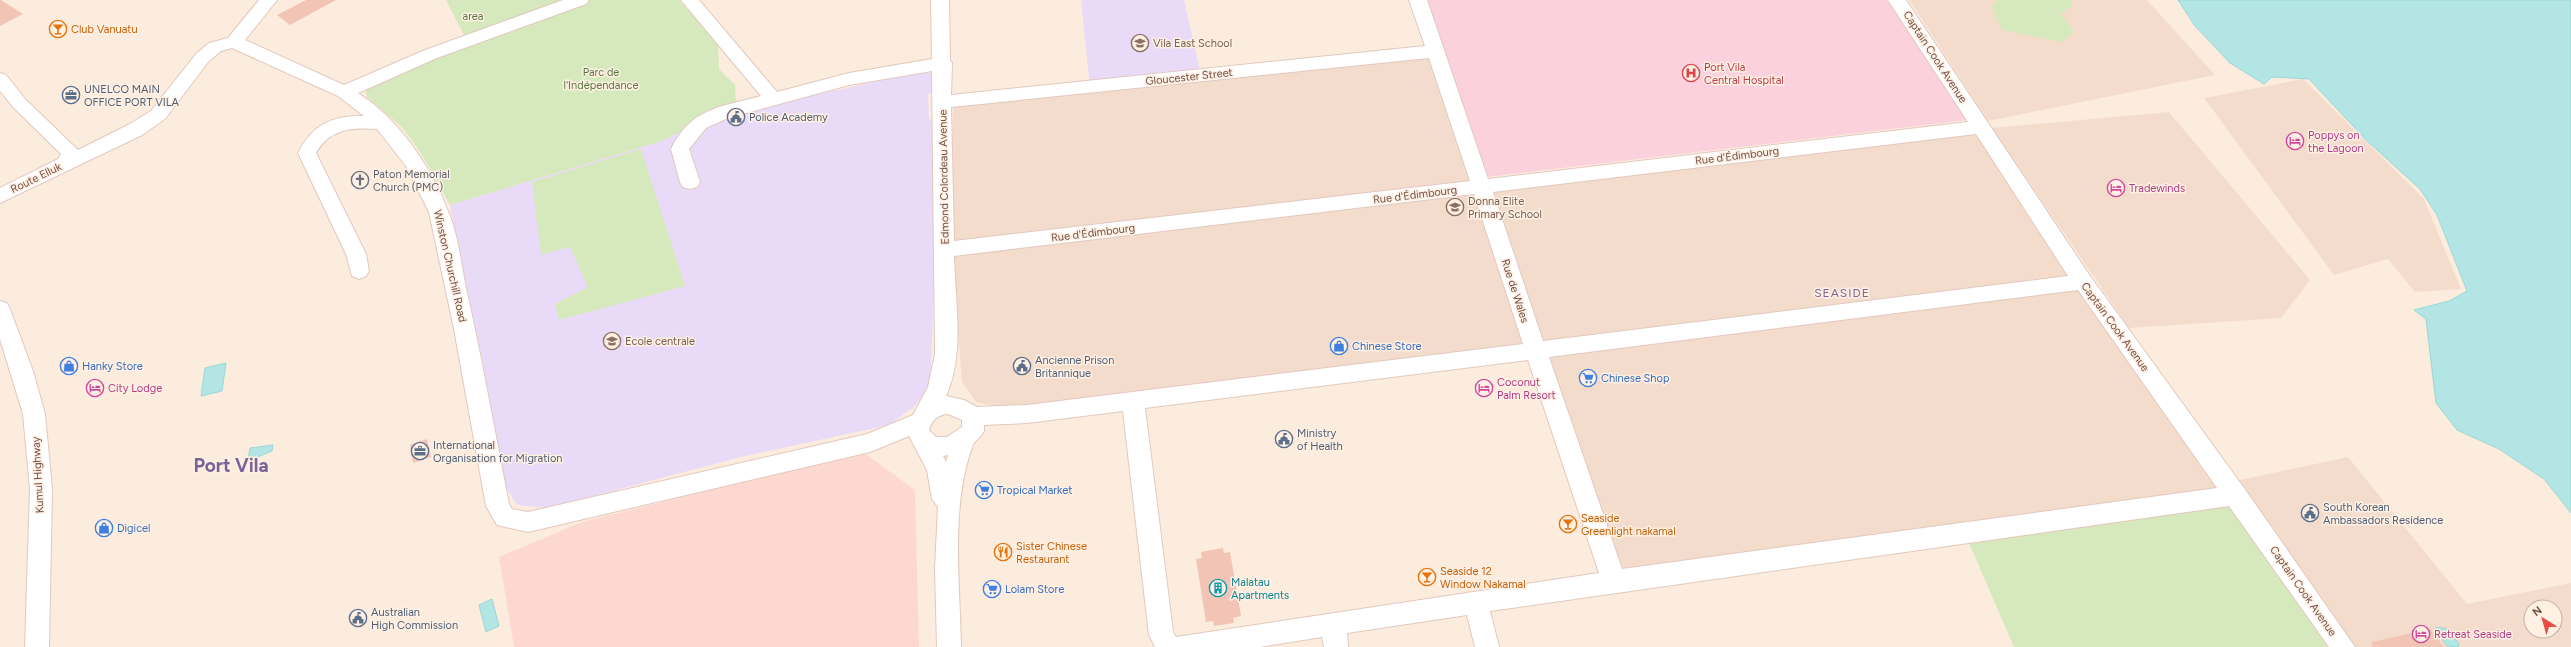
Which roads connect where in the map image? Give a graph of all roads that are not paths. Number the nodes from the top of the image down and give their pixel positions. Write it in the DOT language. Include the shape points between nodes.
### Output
graph roads {
  1 [pos="268,0"];
  2 [pos="580,0"];
  3 [pos="690,0"];
  4 [pos="940,0"];
  5 [pos="1418,0"];
  6 [pos="1897,0"];
  7 [pos="234,42"];
  8 [pos="1436,51"];
  9 [pos="943,63"];
  10 [pos="0,79"];
  11 [pos="344,92"];
  12 [pos="772,99"];
  13 [pos="943,102"];
  14 [pos="382,123"];
  15 [pos="1981,127"];
  16 [pos="67,156"];
  17 [pos="690,182"];
  18 [pos="1482,187"];
  19 [pos="0,196"];
  20 [pos="945,250"];
  21 [pos="360,271"];
  22 [pos="2083,282"];
  23 [pos="0,309"];
  24 [pos="1535,352"];
  25 [pos="946,354"];
  26 [pos="1133,402"];
  27 [pos="968,423"];
  28 [pos="923,429"];
  29 [pos="2236,495"];
  30 [pos="947,516"];
  31 [pos="1614,581"];
  32 [pos="1476,603"];
  33 [pos="1334,635"];
  34 [pos="37,647"];
  35 [pos="949,647"];
  36 [pos="1172,647"];
  37 [pos="1186,647"];
  38 [pos="1487,647"];
  39 [pos="2342,647"];
  1 -- 7 [label="street"];
  2 -- 11 [label="street" via="424,58"];
  3 -- 12 [label="street"];
  4 -- 9 [label="street, Edmond Colordeau Avenue"];
  5 -- 8 [label="street, Rue de Wales"];
  6 -- 15 [label="street, Captain Cook Avenue"];
  7 -- 11 [label="street, Winston Churchill Road"];
  7 -- 16 [label="street" via="207,52 158,115 144,125"];
  8 -- 13 [label="street, Gloucester Street"];
  8 -- 18 [label="street, Rue de Wales"];
  9 -- 12 [label="street" via="849,79"];
  9 -- 13 [label="street, Edmond Colordeau Avenue"];
  10 -- 16 [label="street"];
  11 -- 14 [label="street, Winston Churchill Road" via="364,105"];
  12 -- 17 [label="street" via="722,113 699,123 680,149"];
  13 -- 20 [label="street, Edmond Colordeau Avenue"];
  14 -- 21 [label="street" via="362,121 336,125 317,137 307,153 356,254"];
  14 -- 28 [label="street, Winston Churchill Road" via="414,164 439,212 465,329 498,506 505,518 528,522"];
  15 -- 18 [label="street, Rue d'Édimbourg"];
  15 -- 22 [label="street, Captain Cook Avenue"];
  16 -- 19 [label="street, Route Elluk"];
  18 -- 20 [label="street, Rue d'Édimbourg"];
  18 -- 24 [label="street, Rue de Wales"];
  20 -- 25 [label="street, Edmond Colordeau Avenue"];
  22 -- 24 [label="street"];
  22 -- 29 [label="street, Captain Cook Avenue"];
  23 -- 34 [label="street, Kumul Highway" via="34,414 41,489"];
  24 -- 26 [label="street"];
  24 -- 31 [label="street, Rue de Wales"];
  25 -- 27 [label="street"];
  25 -- 28 [label="street" via="940,387"];
  26 -- 27 [label="street"];
  26 -- 36 [label="street" via="1161,635 1167,645"];
  27 -- 28 [label="street" via="950,404 938,406"];
  27 -- 28 [label="street" via="952,446 938,448"];
  27 -- 30 [label="street" via="954,468"];
  28 -- 30 [label="street" via="938,470"];
  29 -- 31 [label="street"];
  29 -- 39 [label="street, Captain Cook Avenue"];
  30 -- 35 [label="street"];
  31 -- 32 [label="street"];
  32 -- 33 [label="street"];
  32 -- 38 [label="street"];
  33 -- 37 [label="street"];
}
